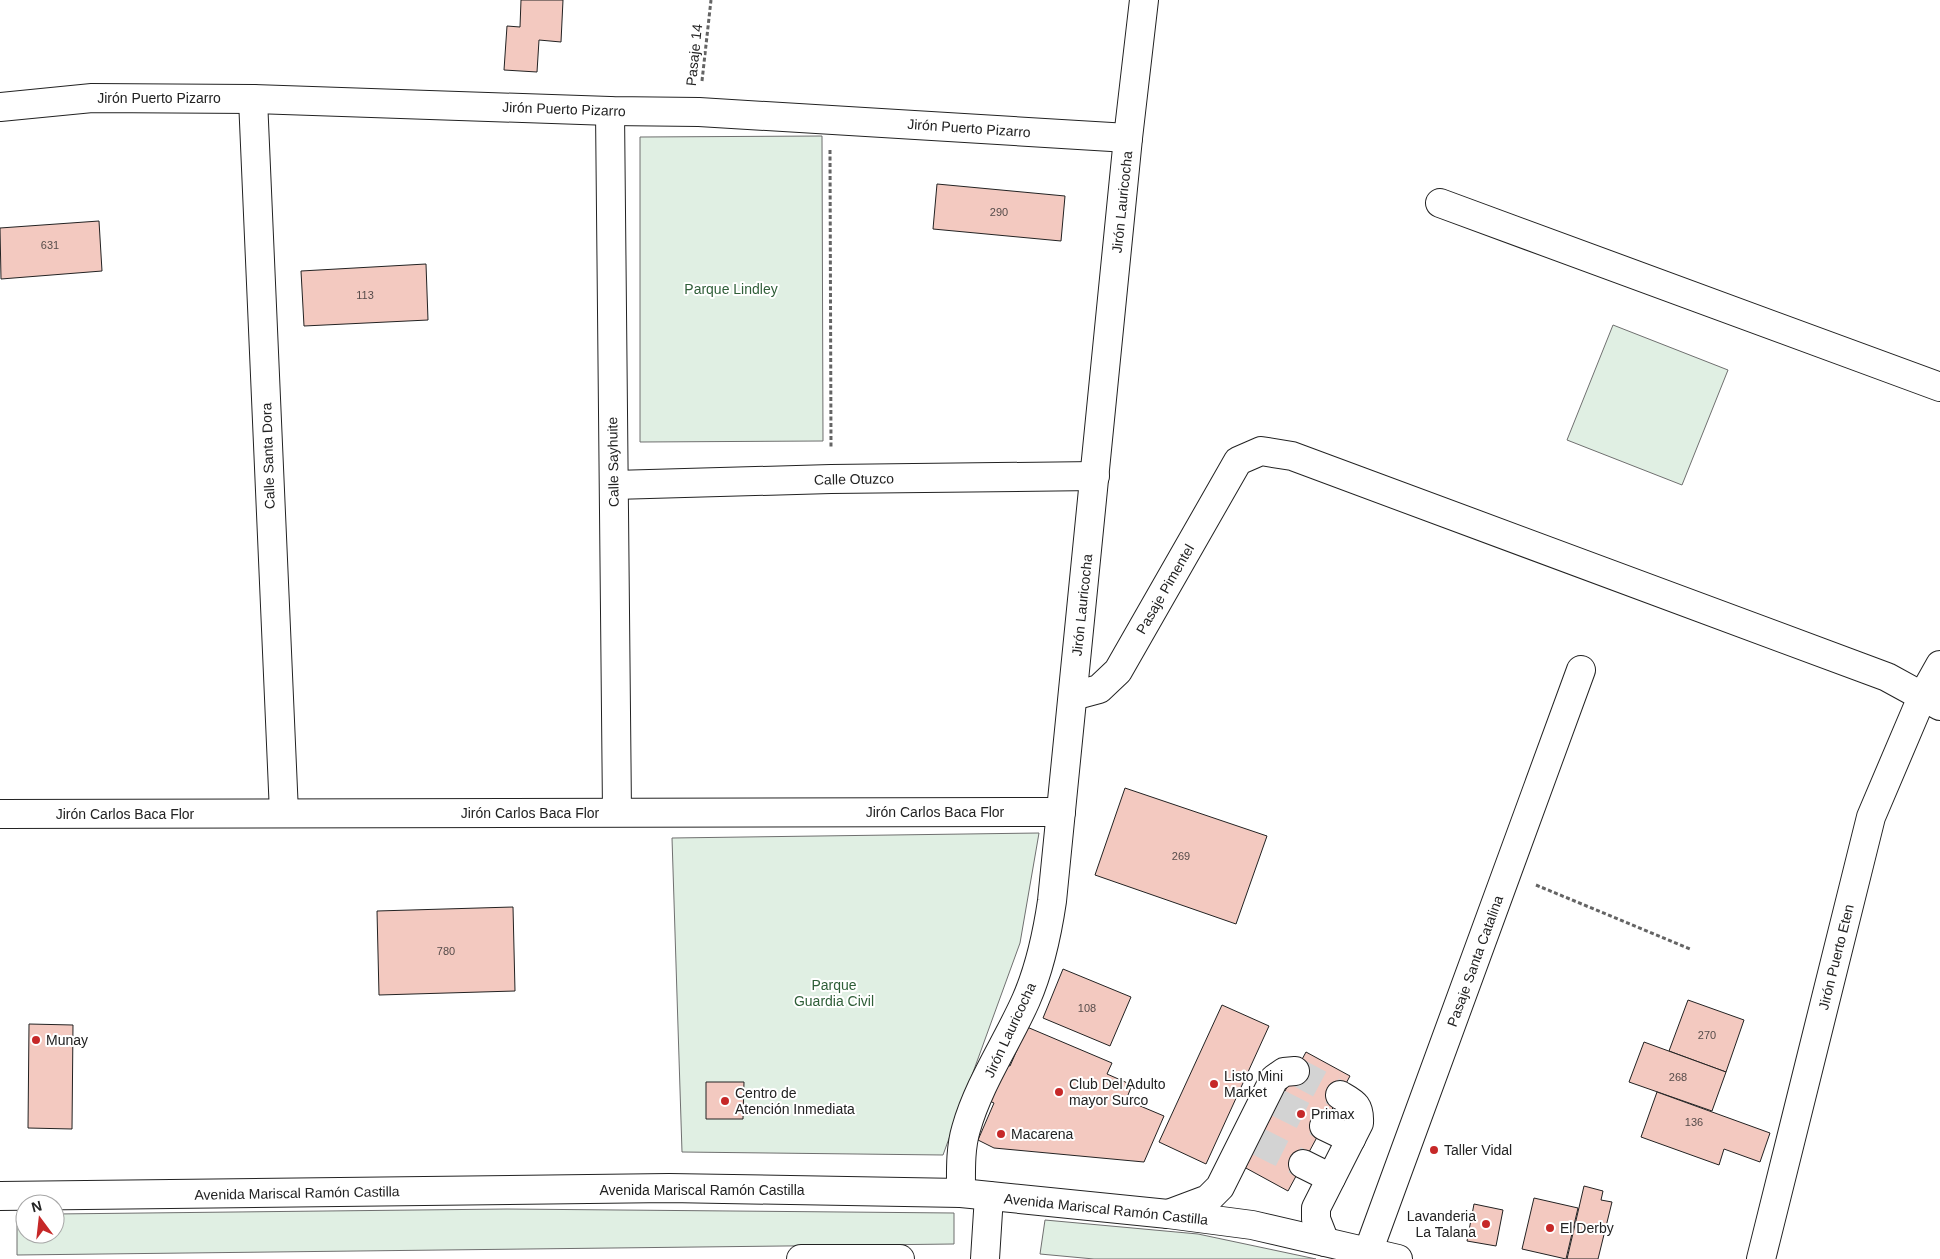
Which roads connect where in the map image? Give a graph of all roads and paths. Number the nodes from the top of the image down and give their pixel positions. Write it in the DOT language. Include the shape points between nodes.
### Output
graph roads {
  1 [pos="711,0"];
  2 [pos="1144,0"];
  3 [pos="253,99"];
  4 [pos="0,107"];
  5 [pos="610,111"];
  6 [pos="698,112"];
  7 [pos="830,120"];
  8 [pos="1128,138"];
  9 [pos="1440,203"];
  10 [pos="1940,387"];
  11 [pos="1095,476"];
  12 [pos="831,479"];
  13 [pos="614,485"];
  14 [pos="1940,665"];
  15 [pos="1582,670"];
  16 [pos="1073,696"];
  17 [pos="1931,701"];
  18 [pos="617,812"];
  19 [pos="1061,812"];
  20 [pos="284,813"];
  21 [pos="0,814"];
  22 [pos="1507,873"];
  23 [pos="1690,949"];
  24 [pos="1295,1071"];
  25 [pos="1340,1095"];
  26 [pos="1324,1126"];
  27 [pos="1351,1140"];
  28 [pos="1303,1164"];
  29 [pos="1331,1178"];
  30 [pos="961,1193"];
  31 [pos="0,1196"];
  32 [pos="989,1196"];
  33 [pos="1168,1214"];
  34 [pos="1325,1242"];
  35 [pos="1368,1252"];
  36 [pos="801,1259"];
  37 [pos="900,1259"];
  38 [pos="985,1259"];
  39 [pos="1398,1259"];
  40 [pos="1761,1259"];
  1 -- 6 [label="path, Pasaje 14"];
  2 -- 8 [label="street, Jirón Lauricocha"];
  3 -- 4 [label="street, Jirón Puerto Pizarro" via="92,98"];
  3 -- 5 [label="street, Jirón Puerto Pizarro"];
  3 -- 20 [label="street, Calle Santa Dora"];
  5 -- 6 [label="street, Jirón Puerto Pizarro"];
  5 -- 13 [label="street, Calle Sayhuite"];
  6 -- 7 [label="street, Jirón Puerto Pizarro"];
  7 -- 8 [label="street, Jirón Puerto Pizarro"];
  7 -- 12 [label="path"];
  8 -- 11 [label="street, Jirón Lauricocha"];
  9 -- 10 [label="street"];
  11 -- 12 [label="street, Calle Otuzco"];
  11 -- 16 [label="street, Jirón Lauricocha"];
  12 -- 13 [label="street, Calle Otuzco"];
  13 -- 18 [label="street, Calle Sayhuite"];
  14 -- 17 [label="street, Jirón Puerto Eten"];
  15 -- 22 [label="street, Pasaje Santa Catalina"];
  16 -- 17 [label="street, Pasaje Pimentel" via="1099,688 1118,671 1238,461 1261,452 1292,456 1887,677"];
  16 -- 19 [label="street, Jirón Lauricocha"];
  17 -- 40 [label="street, Jirón Puerto Eten" via="1870,817"];
  18 -- 19 [label="street, Jirón Carlos Baca Flor"];
  18 -- 20 [label="street, Jirón Carlos Baca Flor"];
  19 -- 30 [label="street, Jirón Lauricocha" via="1047,936 1027,999 966,1129 961,1157"];
  20 -- 21 [label="street, Jirón Carlos Baca Flor"];
  22 -- 23 [label="path"];
  22 -- 35 [label="street, Pasaje Santa Catalina"];
  24 -- 33 [label="street" via="1284,1072 1274,1079 1271,1099 1252,1138 1220,1187 1208,1200"];
  25 -- 27 [label="street" via="1355,1104 1360,1113 1360,1123"];
  26 -- 27 [label="street"];
  27 -- 29 [label="street"];
  28 -- 29 [label="street"];
  29 -- 34 [label="street" via="1316,1208 1316,1219"];
  30 -- 31 [label="street, Avenida Mariscal Ramón Castilla" via="669,1188"];
  30 -- 32 [label="street, Avenida Mariscal Ramón Castilla"];
  32 -- 33 [label="street, Avenida Mariscal Ramón Castilla"];
  32 -- 38 [label="street"];
  33 -- 34 [label="street, Avenida Mariscal Ramón Castilla" via="1252,1225"];
  34 -- 35 [label="street, Avenida Mariscal Ramón Castilla"];
  35 -- 39 [label="street, Avenida Mariscal Ramón Castilla"];
  36 -- 37 [label="street"];
}
